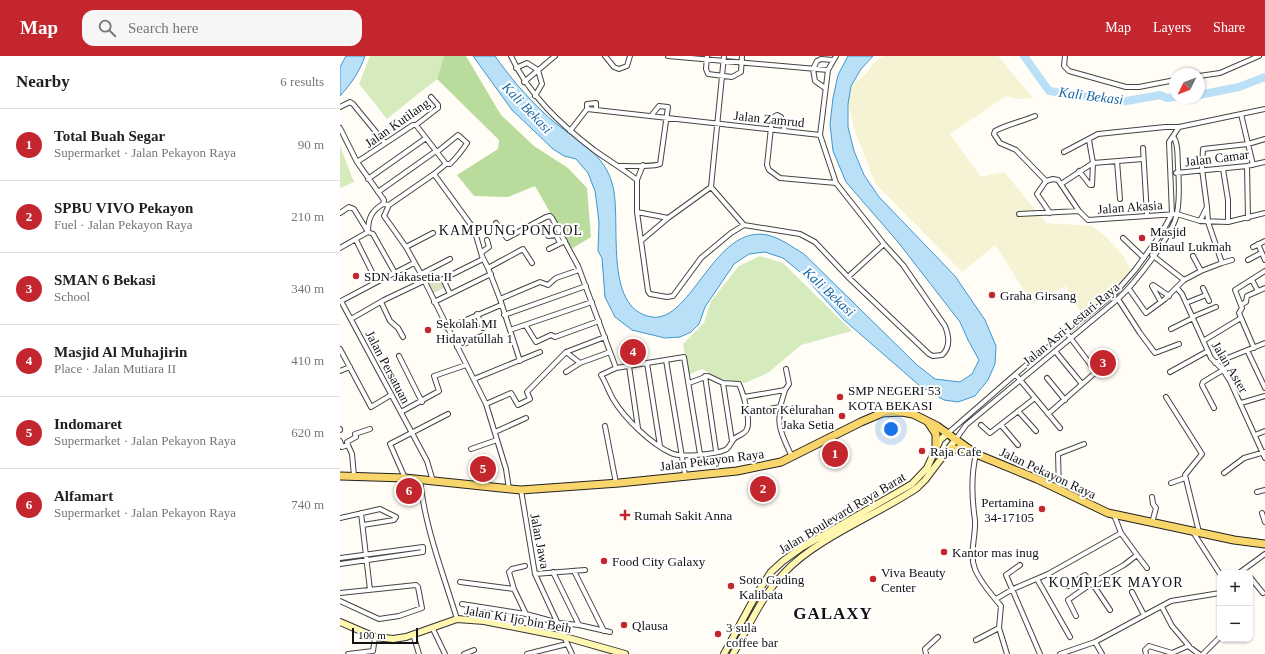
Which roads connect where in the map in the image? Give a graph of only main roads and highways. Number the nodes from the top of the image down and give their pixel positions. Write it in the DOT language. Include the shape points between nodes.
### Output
graph roads {
  1 [pos="927,421"];
  2 [pos="948,433"];
  3 [pos="956,438"];
  4 [pos="937,448"];
  5 [pos="973,451"];
  6 [pos="944,453"];
  7 [pos="340,476"];
  8 [pos="899,496"];
  9 [pos="1265,544"];
  10 [pos="340,622"];
  11 [pos="730,644"];
  12 [pos="737,647"];
  13 [pos="625,654"];
  14 [pos="724,654"];
  15 [pos="732,654"];
  1 -- 2 [label="main road, Jalan Pekayon Raya"];
  1 -- 4 [label="main road" via="936,434"];
  1 -- 7 [label="main road, Jalan Pekayon Raya" via="895,411 861,422 781,462 753,468 616,483 521,490 405,478"];
  2 -- 3 [label="main road, Jalan Pekayon Raya"];
  2 -- 4 [label="main road, Jalan Boulevard Raya Barat" via="940,440"];
  3 -- 5 [label="main road, Jalan Pekayon Raya"];
  3 -- 6 [label="main road, Jalan Boulevard Raya Barat"];
  4 -- 6 [label="main road" via="943,446"];
  4 -- 8 [label="main road, Jalan Boulevard Raya Barat" via="920,476"];
  5 -- 6 [label="main road" via="962,447 952,448"];
  5 -- 9 [label="main road, Jalan Pekayon Raya" via="1114,515"];
  6 -- 8 [label="main road, Jalan Boulevard Raya Barat" via="925,480"];
  8 -- 11 [label="main road, Jalan Boulevard Raya Barat" via="800,548 783,561 771,572 756,595"];
  8 -- 12 [label="main road, Jalan Boulevard Raya Barat" via="788,568 764,599"];
  10 -- 13 [label="main road, Jalan Ki Ijo bin Beih" via="375,637 399,639 457,619 484,621"];
  11 -- 12 [label="main road"];
  11 -- 14 [label="main road, Jalan Boulevard Raya Barat"];
  12 -- 15 [label="main road, Jalan Boulevard Raya Barat"];
}
